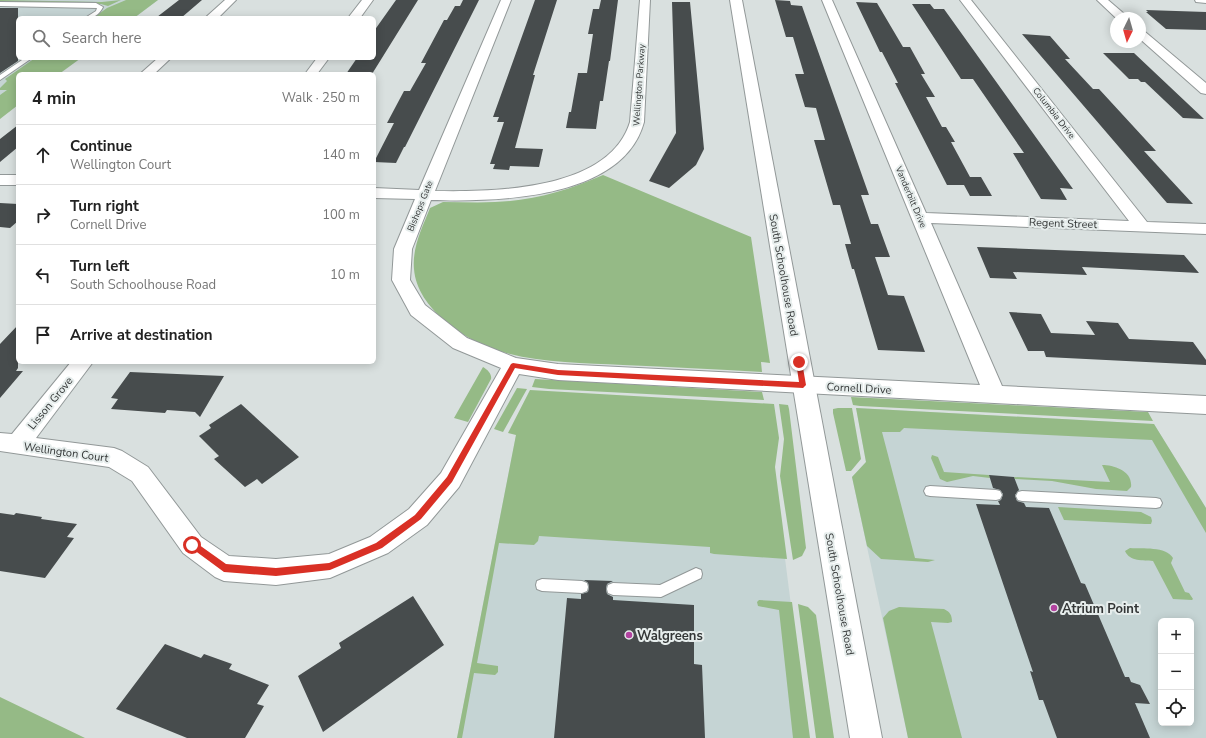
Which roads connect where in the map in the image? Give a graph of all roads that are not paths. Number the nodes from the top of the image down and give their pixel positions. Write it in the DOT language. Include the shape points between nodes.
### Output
graph roads {
  1 [pos="231,0"];
  2 [pos="368,0"];
  3 [pos="506,0"];
  4 [pos="645,0"];
  5 [pos="736,0"];
  6 [pos="828,0"];
  7 [pos="965,0"];
  8 [pos="1102,0"];
  9 [pos="1200,0"];
  10 [pos="1206,0"];
  11 [pos="0,4"];
  12 [pos="1116,12"];
  13 [pos="91,16"];
  14 [pos="213,16"];
  15 [pos="356,16"];
  16 [pos="1146,38"];
  17 [pos="26,60"];
  18 [pos="162,60"];
  19 [pos="322,60"];
  20 [pos="148,72"];
  21 [pos="312,72"];
  22 [pos="0,78"];
  23 [pos="1206,90"];
  24 [pos="0,180"];
  25 [pos="16,180"];
  26 [pos="376,193"];
  27 [pos="425,194"];
  28 [pos="920,218"];
  29 [pos="1142,226"];
  30 [pos="1206,229"];
  31 [pos="81,364"];
  32 [pos="513,365"];
  33 [pos="803,385"];
  34 [pos="995,394"];
  35 [pos="1206,405"];
  36 [pos="8,444"];
  37 [pos="930,491"];
  38 [pos="996,495"];
  39 [pos="1022,496"];
  40 [pos="1156,503"];
  41 [pos="696,574"];
  42 [pos="542,585"];
  43 [pos="582,587"];
  44 [pos="613,589"];
  45 [pos="866,738"];
  1 -- 14 [label="street"];
  2 -- 15 [label="street"];
  3 -- 27 [label="street, Bishops Gate"];
  4 -- 27 [label="street, Wellington Parkway" via="638,122 632,139 614,158 582,177 543,189 494,196"];
  5 -- 33 [label="street, South Schoolhouse Road"];
  6 -- 28 [label="street, Vanderbilt Drive"];
  7 -- 29 [label="street, Columbia Drive"];
  8 -- 12 [label="street"];
  9 -- 10 [label="street"];
  11 -- 13 [label="lane" via="100,7 98,12"];
  16 -- 23 [label="street"];
  17 -- 22 [label="lane"];
  18 -- 20 [label="street"];
  19 -- 21 [label="street"];
  24 -- 25 [label="street"];
  26 -- 27 [label="street, Wellington Parkway"];
  27 -- 32 [label="street, Bishops Gate" via="403,249 401,280 418,310 460,343"];
  28 -- 29 [label="street, Regent Street"];
  28 -- 34 [label="street, Vanderbilt Drive"];
  29 -- 30 [label="street, Regent Street"];
  31 -- 36 [label="street, Lisson Grove"];
  32 -- 33 [label="street, Cornell Drive" via="558,372"];
  32 -- 36 [label="street, Wellington Court" via="450,480 418,517 379,545 330,566 276,572 224,568 192,545 140,474 114,458"];
  33 -- 34 [label="street, Cornell Drive"];
  33 -- 45 [label="street, South Schoolhouse Road"];
  34 -- 35 [label="street, Cornell Drive"];
  37 -- 38 [label="lane"];
  39 -- 40 [label="lane"];
  41 -- 44 [label="lane" via="661,591"];
  42 -- 43 [label="lane"];
}
